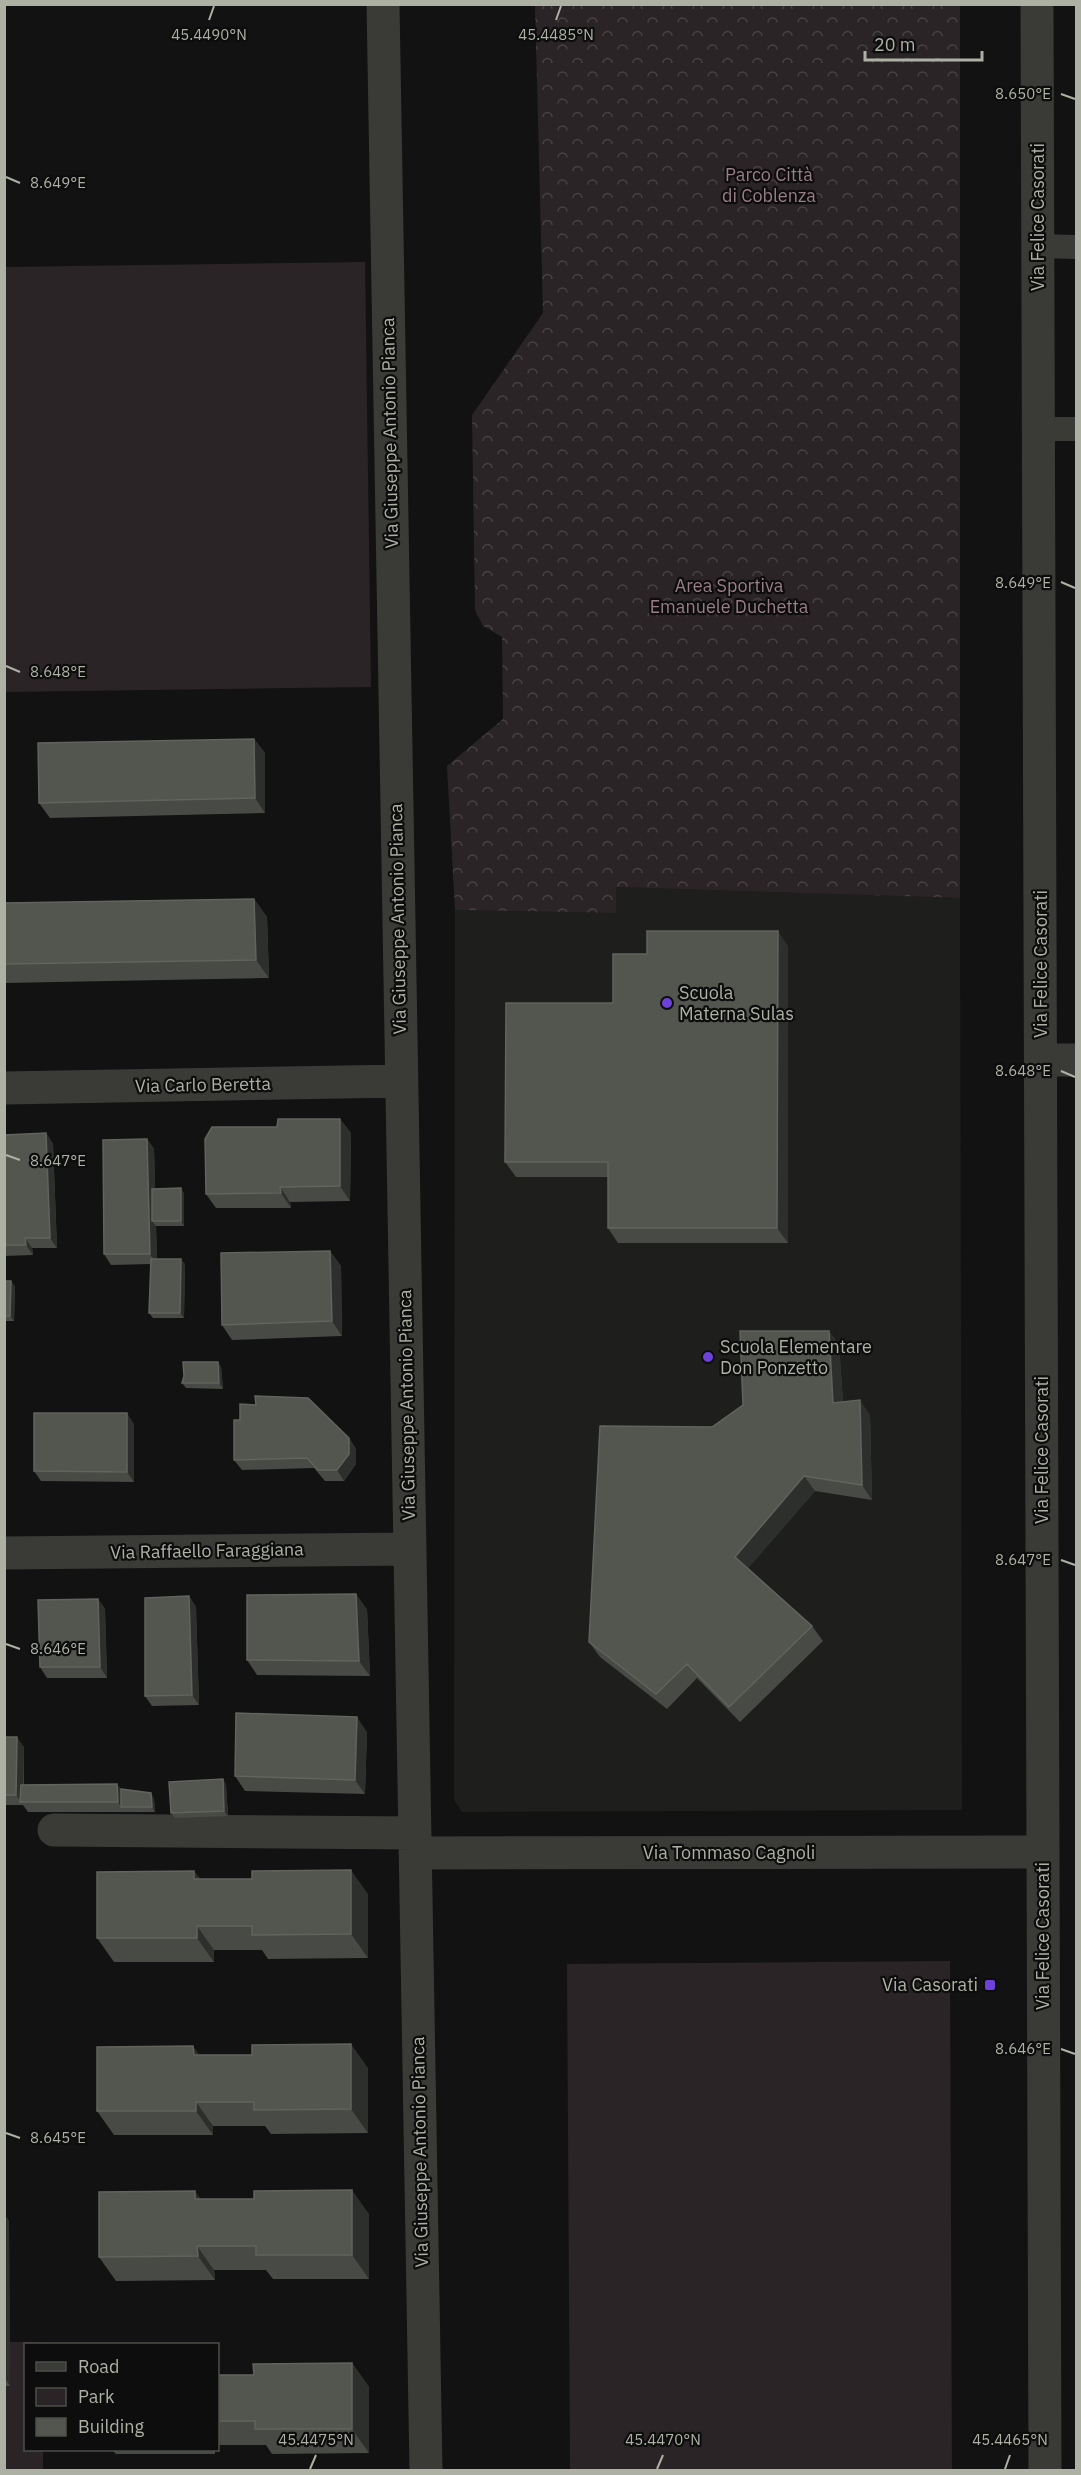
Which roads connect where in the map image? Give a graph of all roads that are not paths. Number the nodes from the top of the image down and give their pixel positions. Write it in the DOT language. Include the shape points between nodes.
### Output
graph roads {
  1 [pos="383,4"];
  2 [pos="1037,4"];
  3 [pos="1038,246"];
  4 [pos="1077,246"];
  5 [pos="1038,429"];
  6 [pos="1077,429"];
  7 [pos="1041,1060"];
  8 [pos="1077,1060"];
  9 [pos="401,1081"];
  10 [pos="4,1088"];
  11 [pos="409,1549"];
  12 [pos="4,1552"];
  13 [pos="54,1830"];
  14 [pos="415,1843"];
  15 [pos="1043,1852"];
  16 [pos="426,2470"];
  17 [pos="1045,2470"];
  1 -- 9 [label="street, Via Giuseppe Antonio Pianca"];
  2 -- 3 [label="street, Via Felice Casorati"];
  3 -- 4 [label="lane"];
  3 -- 5 [label="street, Via Felice Casorati"];
  5 -- 6 [label="lane"];
  5 -- 7 [label="street, Via Felice Casorati"];
  7 -- 8 [label="street"];
  7 -- 15 [label="street, Via Felice Casorati"];
  9 -- 10 [label="street, Via Carlo Beretta"];
  9 -- 11 [label="street, Via Giuseppe Antonio Pianca"];
  11 -- 12 [label="street, Via Raffaello Faraggiana"];
  11 -- 14 [label="street, Via Giuseppe Antonio Pianca"];
  13 -- 14 [label="street"];
  14 -- 15 [label="street, Via Tommaso Cagnoli"];
  14 -- 16 [label="street, Via Giuseppe Antonio Pianca"];
  15 -- 17 [label="street, Via Felice Casorati"];
}
